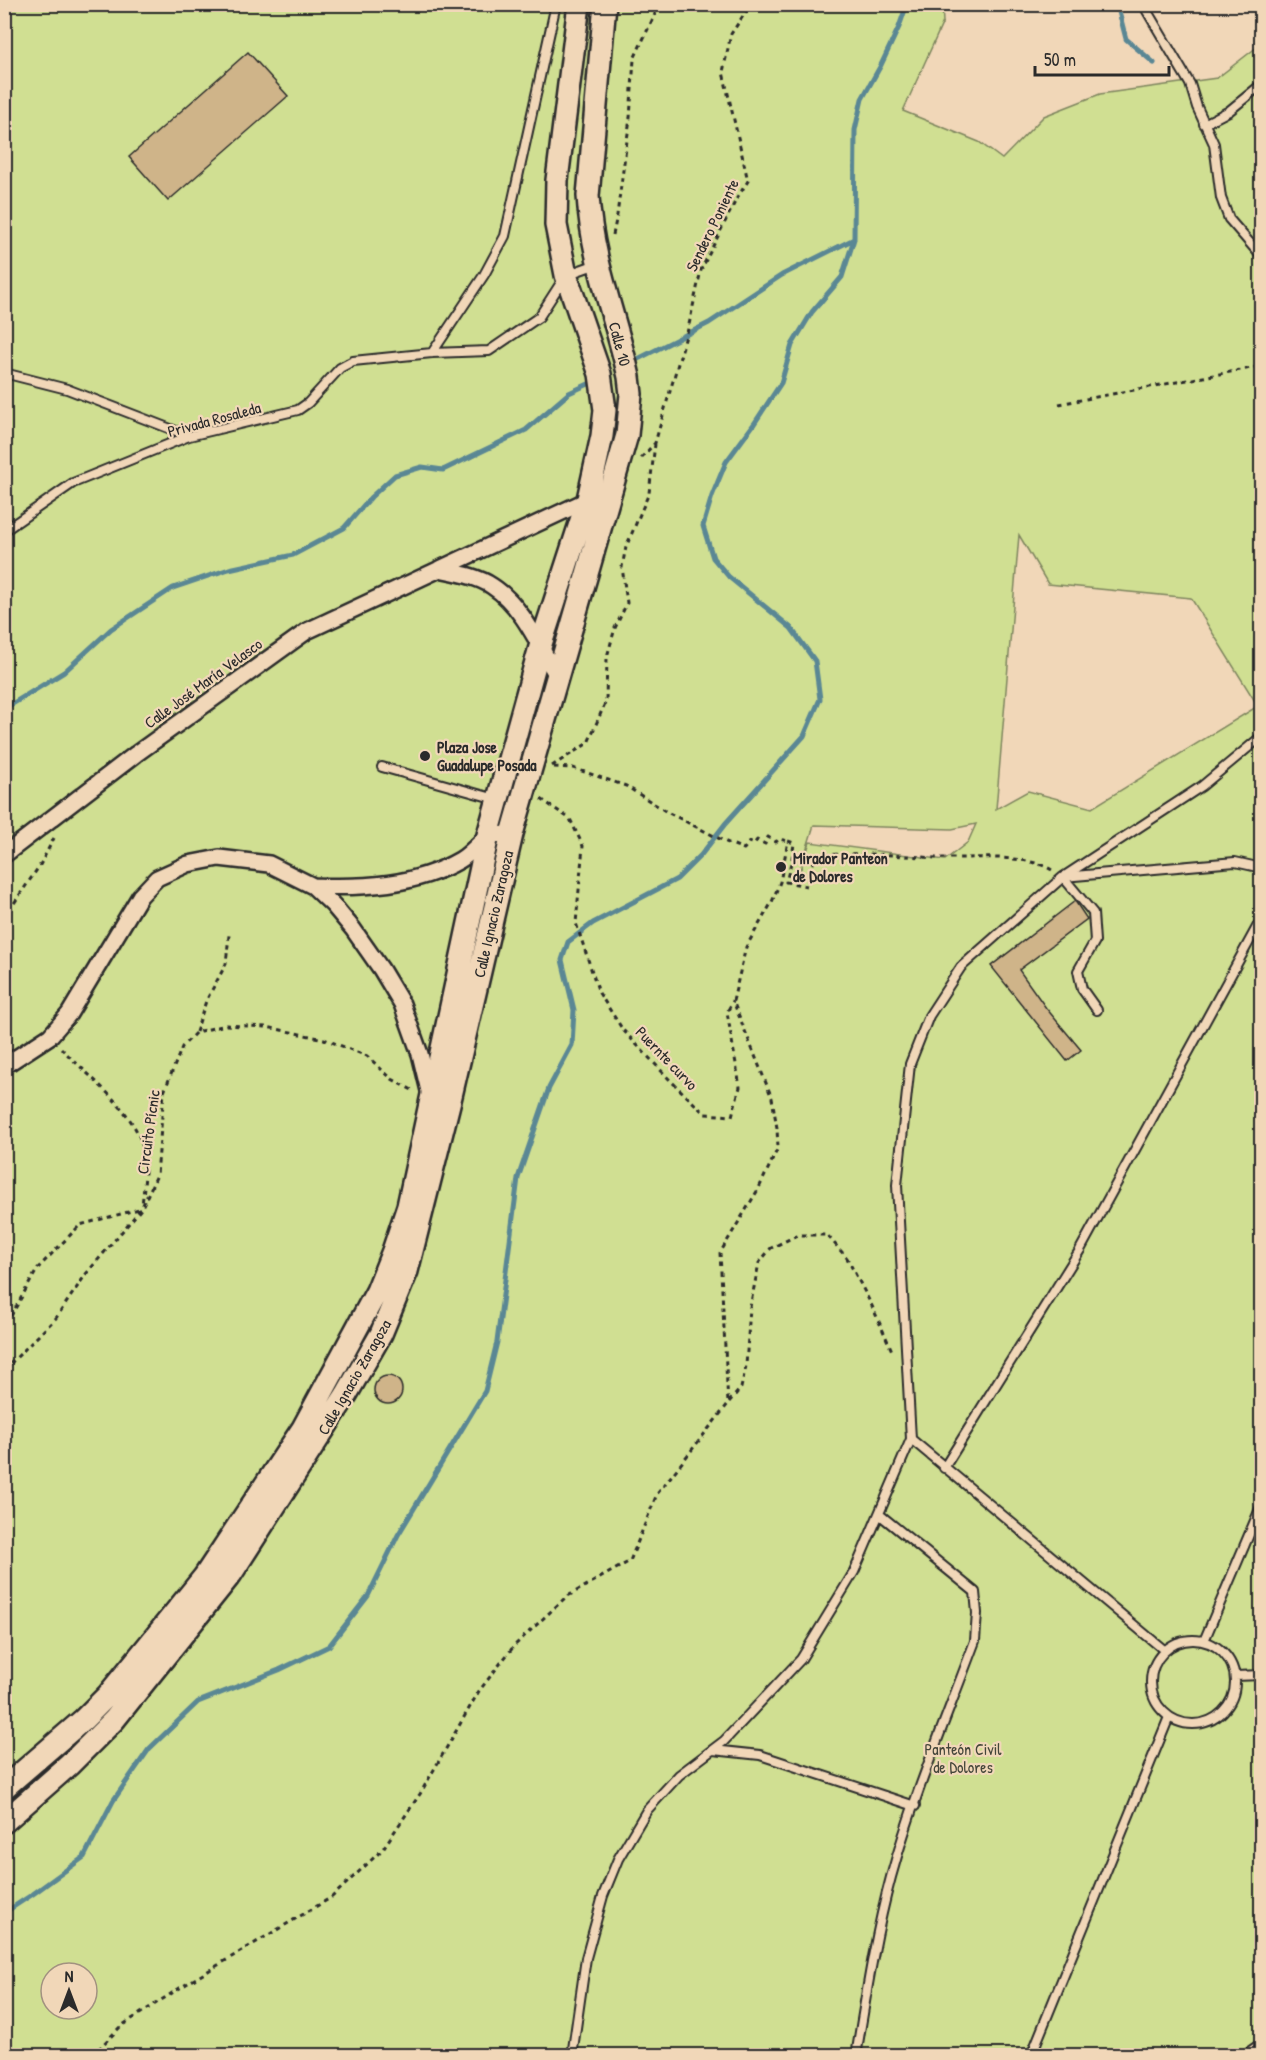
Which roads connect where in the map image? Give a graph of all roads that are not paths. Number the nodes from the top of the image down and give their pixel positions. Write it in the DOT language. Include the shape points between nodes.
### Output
graph roads {
  1 [pos="556,4"];
  2 [pos="579,4"];
  3 [pos="605,4"];
  4 [pos="1147,11"];
  5 [pos="1262,84"];
  6 [pos="1204,124"];
  7 [pos="1262,257"];
  8 [pos="597,264"];
  9 [pos="566,275"];
  10 [pos="432,353"];
  11 [pos="4,373"];
  12 [pos="189,436"];
  13 [pos="614,483"];
  14 [pos="588,499"];
  15 [pos="4,531"];
  16 [pos="439,569"];
  17 [pos="540,647"];
  18 [pos="557,676"];
  19 [pos="1262,736"];
  20 [pos="382,767"];
  21 [pos="497,800"];
  22 [pos="512,834"];
  23 [pos="488,835"];
  24 [pos="4,855"];
  25 [pos="1262,868"];
  26 [pos="1063,877"];
  27 [pos="313,886"];
  28 [pos="1262,918"];
  29 [pos="1097,1010"];
  30 [pos="4,1066"];
  31 [pos="432,1101"];
  32 [pos="911,1439"];
  33 [pos="944,1468"];
  34 [pos="1262,1504"];
  35 [pos="879,1514"];
  36 [pos="1204,1641"];
  37 [pos="1164,1650"];
  38 [pos="1262,1675"];
  39 [pos="1235,1676"];
  40 [pos="1169,1718"];
  41 [pos="713,1750"];
  42 [pos="4,1788"];
  43 [pos="915,1806"];
  44 [pos="4,1822"];
  45 [pos="1262,2043"];
  46 [pos="573,2055"];
  47 [pos="856,2055"];
  48 [pos="1031,2055"];
  49 [pos="1243,2055"];
  1 -- 10 [label="lane" via="505,236"];
  2 -- 9 [label="street, Calle 10" via="557,180 556,225"];
  3 -- 8 [label="street, Calle 10" via="588,196"];
  4 -- 6 [label="lane" via="1190,84"];
  5 -- 6 [label="lane" via="1229,111"];
  6 -- 7 [label="lane" via="1214,144 1221,198 1229,219"];
  8 -- 9 [label="lane"];
  8 -- 13 [label="street, Calle 10" via="624,355 631,394"];
  9 -- 10 [label="lane, Privada Rosaleda" via="539,316 489,351"];
  9 -- 14 [label="street, Calle 10" via="602,383 605,410"];
  10 -- 12 [label="lane, Privada Rosaleda" via="353,361 340,368 298,410"];
  11 -- 12 [label="lane" via="77,392"];
  12 -- 15 [label="lane, Privada Rosaleda" via="73,483"];
  13 -- 14 [label="street, Calle José María Velasco"];
  13 -- 18 [label="street, Calle 10"];
  14 -- 16 [label="street, Calle José María Velasco"];
  14 -- 17 [label="street, Calle 10"];
  16 -- 17 [label="street" via="492,586 516,609"];
  16 -- 24 [label="street, Calle José María Velasco" via="307,631"];
  17 -- 18 [label="street"];
  17 -- 21 [label="street, Calle Ignacio Zaragoza"];
  18 -- 22 [label="street, Calle Ignacio Zaragoza"];
  19 -- 26 [label="lane" via="1202,786"];
  20 -- 21 [label="lane"];
  21 -- 23 [label="street, Calle Ignacio Zaragoza"];
  22 -- 23 [label="street, Calle Ignacio Zaragoza"];
  22 -- 44 [label="street, Calle Ignacio Zaragoza" via="407,1270 381,1334 231,1574 114,1720"];
  23 -- 27 [label="street, Calle Ignacio Zaragoza" via="461,860 426,874 359,888"];
  23 -- 31 [label="street, Calle Ignacio Zaragoza"];
  25 -- 26 [label="lane" via="1235,861"];
  26 -- 29 [label="lane" via="1094,913 1095,941 1078,971 1082,989"];
  26 -- 32 [label="lane" via="961,967 929,1016 910,1064 897,1185"];
  27 -- 30 [label="street, Calle Ignacio Zaragoza" via="269,864 219,858 188,864 157,878 140,896 69,1014 50,1036"];
  27 -- 31 [label="street, Calle Ignacio Zaragoza" via="353,929 402,1004"];
  28 -- 33 [label="lane" via="1080,1250"];
  31 -- 42 [label="street, Calle Ignacio Zaragoza" via="408,1206 393,1251 377,1291 303,1428 204,1577 108,1695"];
  32 -- 33 [label="lane"];
  32 -- 35 [label="lane"];
  33 -- 37 [label="lane"];
  34 -- 36 [label="lane"];
  35 -- 41 [label="lane" via="854,1572 801,1659"];
  35 -- 43 [label="lane" via="975,1592 975,1641"];
  36 -- 37 [label="lane" via="1176,1643"];
  36 -- 39 [label="lane" via="1225,1654"];
  37 -- 40 [label="lane" via="1151,1672 1150,1685 1159,1709"];
  38 -- 39 [label="lane"];
  39 -- 40 [label="lane" via="1231,1700 1215,1718 1192,1725"];
  40 -- 48 [label="lane"];
  41 -- 43 [label="lane" via="760,1755"];
  41 -- 46 [label="lane" via="679,1775 647,1810 618,1859 586,1958"];
  43 -- 47 [label="lane" via="891,1876"];
  45 -- 49 [label="lane"];
}
